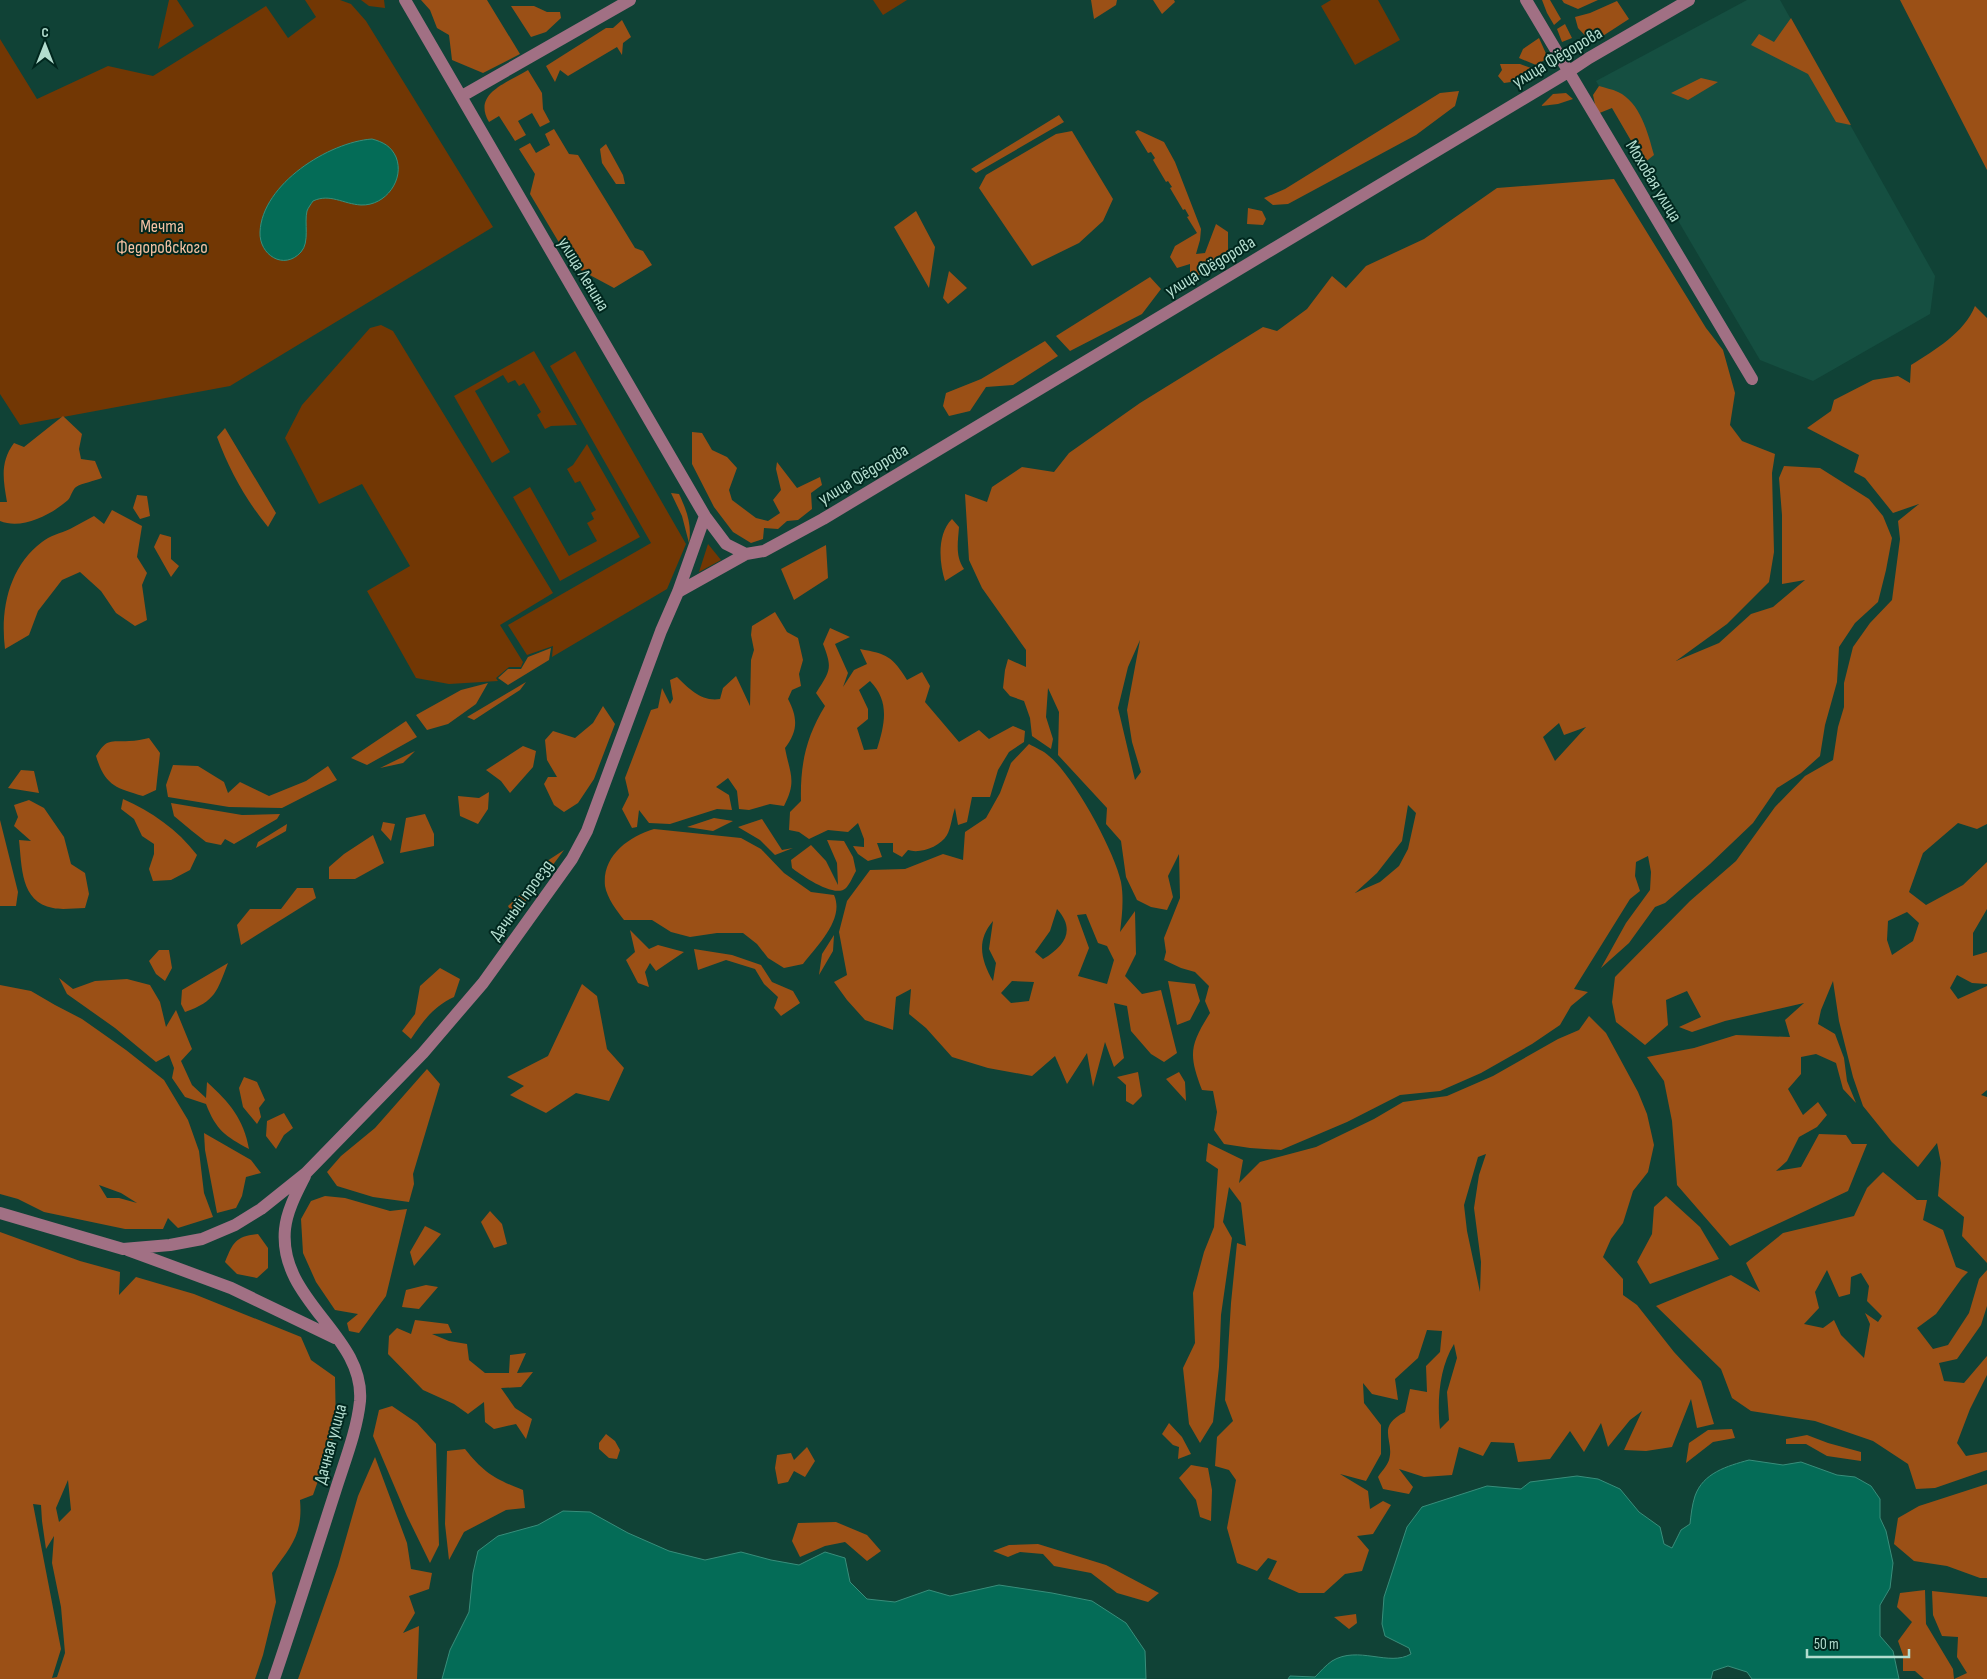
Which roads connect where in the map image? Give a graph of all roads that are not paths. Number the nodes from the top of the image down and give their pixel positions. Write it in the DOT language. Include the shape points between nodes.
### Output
graph roads {
  1 [pos="405,0"];
  2 [pos="630,0"];
  3 [pos="1526,0"];
  4 [pos="1689,0"];
  5 [pos="1568,72"];
  6 [pos="462,96"];
  7 [pos="1752,379"];
  8 [pos="705,516"];
  9 [pos="746,554"];
  10 [pos="678,592"];
  11 [pos="306,1173"];
  12 [pos="0,1213"];
  13 [pos="123,1249"];
  14 [pos="338,1339"];
  15 [pos="274,1679"];
  1 -- 6 [label="street, улица Ленина"];
  2 -- 6 [label="street"];
  3 -- 5 [label="street, Моховая улица"];
  4 -- 5 [label="street, улица Фёдорова"];
  5 -- 7 [label="street, Моховая улица"];
  5 -- 9 [label="street, улица Фёдорова" via="823,519 764,551"];
  6 -- 8 [label="street, улица Ленина"];
  8 -- 9 [label="street, улица Ленина" via="726,544"];
  8 -- 10 [label="street, Дачный проезд"];
  9 -- 10 [label="street, улица Фёдорова"];
  10 -- 11 [label="street, Дачный проезд" via="587,831 572,859 471,996 423,1053"];
  11 -- 13 [label="street" via="261,1209 202,1239"];
  11 -- 14 [label="street, Дачная улица" via="290,1208 285,1228 285,1251 292,1274"];
  12 -- 13 [label="street"];
  13 -- 14 [label="street" via="231,1288"];
  14 -- 15 [label="street, Дачная улица" via="358,1378 360,1400 345,1460"];
}
